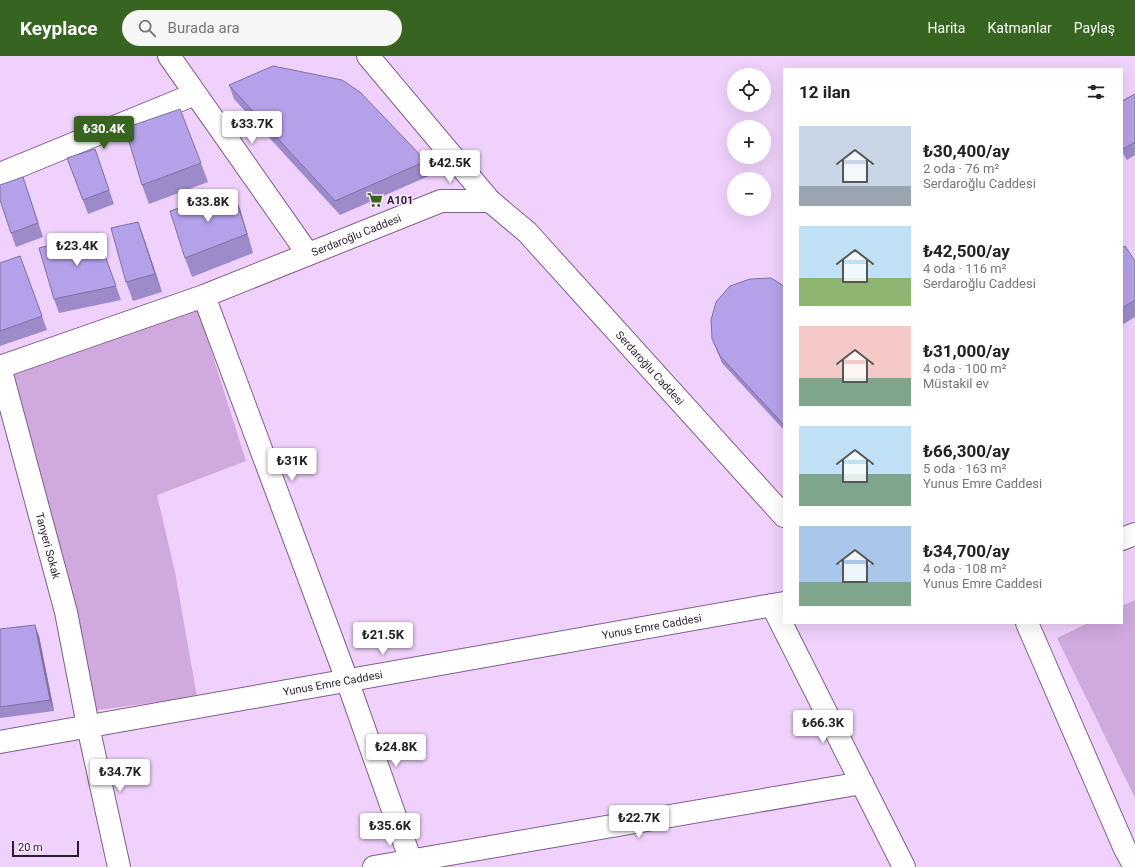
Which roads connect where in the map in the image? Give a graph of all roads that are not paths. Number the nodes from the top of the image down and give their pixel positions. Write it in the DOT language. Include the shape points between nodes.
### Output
graph roads {
  1 [pos="169,56"];
  2 [pos="368,56"];
  3 [pos="196,94"];
  4 [pos="0,174"];
  5 [pos="490,201"];
  6 [pos="308,254"];
  7 [pos="204,296"];
  8 [pos="0,367"];
  9 [pos="783,515"];
  10 [pos="1135,534"];
  11 [pos="1123,539"];
  12 [pos="778,604"];
  13 [pos="783,615"];
  14 [pos="787,624"];
  15 [pos="1027,624"];
  16 [pos="347,680"];
  17 [pos="88,726"];
  18 [pos="0,742"];
  19 [pos="862,783"];
  20 [pos="412,864"];
  21 [pos="119,867"];
  22 [pos="374,867"];
  23 [pos="904,867"];
  24 [pos="1135,867"];
  1 -- 3 [label="street"];
  2 -- 5 [label="street"];
  3 -- 4 [label="street"];
  3 -- 6 [label="street"];
  5 -- 6 [label="street, Serdaroğlu Caddesi" via="441,201"];
  5 -- 9 [label="street, Serdaroğlu Caddesi" via="527,232"];
  6 -- 7 [label="street, Serdaroğlu Caddesi"];
  7 -- 8 [label="street, Serdaroğlu Caddesi"];
  7 -- 16 [label="street"];
  8 -- 17 [label="street, Tanyeri Sokak" via="66,612"];
  10 -- 11 [label="street"];
  12 -- 13 [label="street"];
  12 -- 16 [label="street, Yunus Emre Caddesi"];
  14 -- 19 [label="street"];
  15 -- 24 [label="street"];
  16 -- 17 [label="street, Yunus Emre Caddesi"];
  16 -- 20 [label="street"];
  17 -- 18 [label="street, Yunus Emre Caddesi"];
  17 -- 21 [label="street, Tanyeri Sokak"];
  19 -- 20 [label="street"];
  19 -- 23 [label="street"];
  20 -- 22 [label="street"];
}
